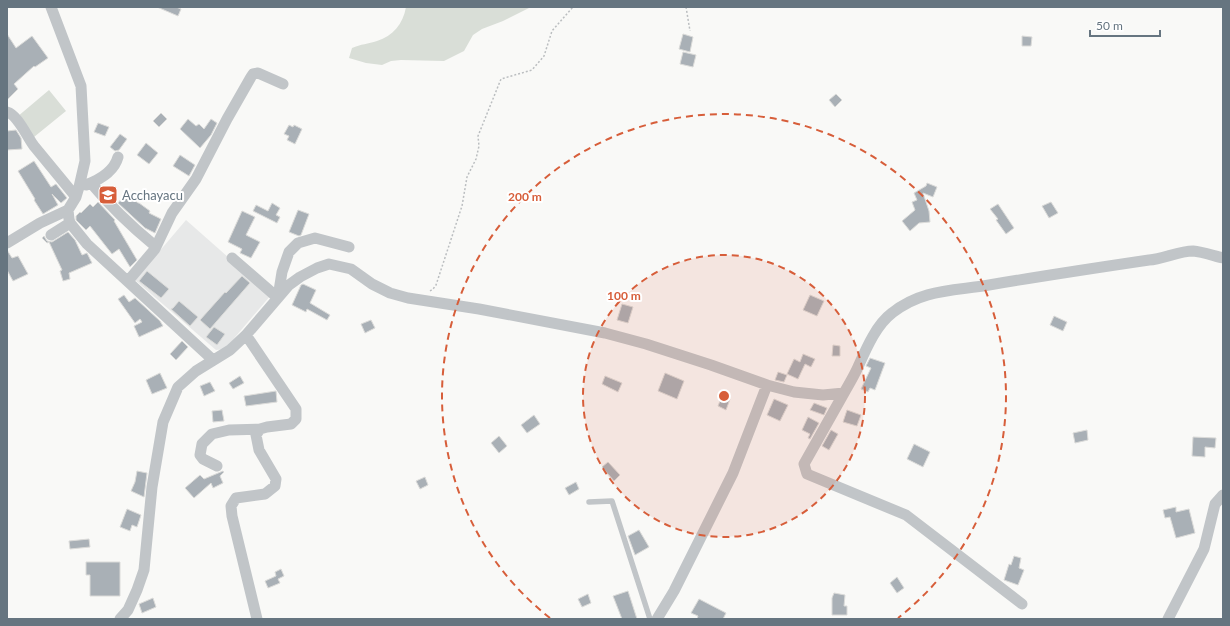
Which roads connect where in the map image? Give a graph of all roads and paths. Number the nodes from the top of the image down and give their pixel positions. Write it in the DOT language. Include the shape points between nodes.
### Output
graph roads {
  1 [pos="51,7"];
  2 [pos="573,7"];
  3 [pos="686,7"];
  4 [pos="690,31"];
  5 [pos="283,84"];
  6 [pos="7,112"];
  7 [pos="118,157"];
  8 [pos="91,183"];
  9 [pos="78,192"];
  10 [pos="68,210"];
  11 [pos="70,223"];
  12 [pos="51,235"];
  13 [pos="7,243"];
  14 [pos="154,244"];
  15 [pos="349,247"];
  16 [pos="232,258"];
  17 [pos="1223,258"];
  18 [pos="128,281"];
  19 [pos="425,292"];
  20 [pos="278,298"];
  21 [pos="246,335"];
  22 [pos="213,360"];
  23 [pos="767,385"];
  24 [pos="844,393"];
  25 [pos="260,429"];
  26 [pos="217,466"];
  27 [pos="1223,495"];
  28 [pos="589,502"];
  29 [pos="1022,604"];
  30 [pos="120,619"];
  31 [pos="256,619"];
  32 [pos="650,619"];
  33 [pos="657,619"];
  34 [pos="1168,619"];
  1 -- 9 [label="street" via="81,86 85,161"];
  2 -- 19 [label="path" via="552,30 544,56 532,70 501,80 478,136 476,159 467,177 462,206 436,285"];
  3 -- 4 [label="path"];
  5 -- 18 [label="street" via="253,74 196,179 172,213 155,250"];
  6 -- 9 [label="street" via="18,121 33,144"];
  7 -- 8 [label="street" via="116,164 105,175"];
  8 -- 9 [label="street"];
  8 -- 14 [label="street" via="131,226"];
  9 -- 10 [label="street"];
  10 -- 11 [label="street"];
  10 -- 13 [label="street"];
  11 -- 12 [label="street"];
  11 -- 18 [label="street" via="87,244"];
  15 -- 20 [label="street" via="314,238 298,243 289,252 282,272"];
  16 -- 20 [label="street"];
  17 -- 24 [label="street" via="1193,251 1154,260 1060,272 922,296 907,302 890,314 871,339"];
  18 -- 22 [label="street"];
  20 -- 21 [label="street"];
  20 -- 23 [label="street" via="300,276 329,264 351,269 372,284 408,298 605,333 646,344"];
  21 -- 22 [label="street" via="230,350"];
  21 -- 25 [label="street" via="296,409 296,419 291,424"];
  22 -- 30 [label="street" via="178,387 163,422 152,487 144,570 128,610"];
  23 -- 24 [label="street" via="794,392 823,395"];
  23 -- 33 [label="street" via="733,473 674,591"];
  24 -- 29 [label="street" via="804,464 807,474 906,515"];
  25 -- 26 [label="street" via="229,430 212,434 202,444 200,455"];
  25 -- 31 [label="street" via="256,435 259,450 276,479 275,486 265,494 236,498 231,506"];
  27 -- 34 [label="street" via="1215,504 1204,549"];
  28 -- 32 [label="lane" via="612,501"];
}
